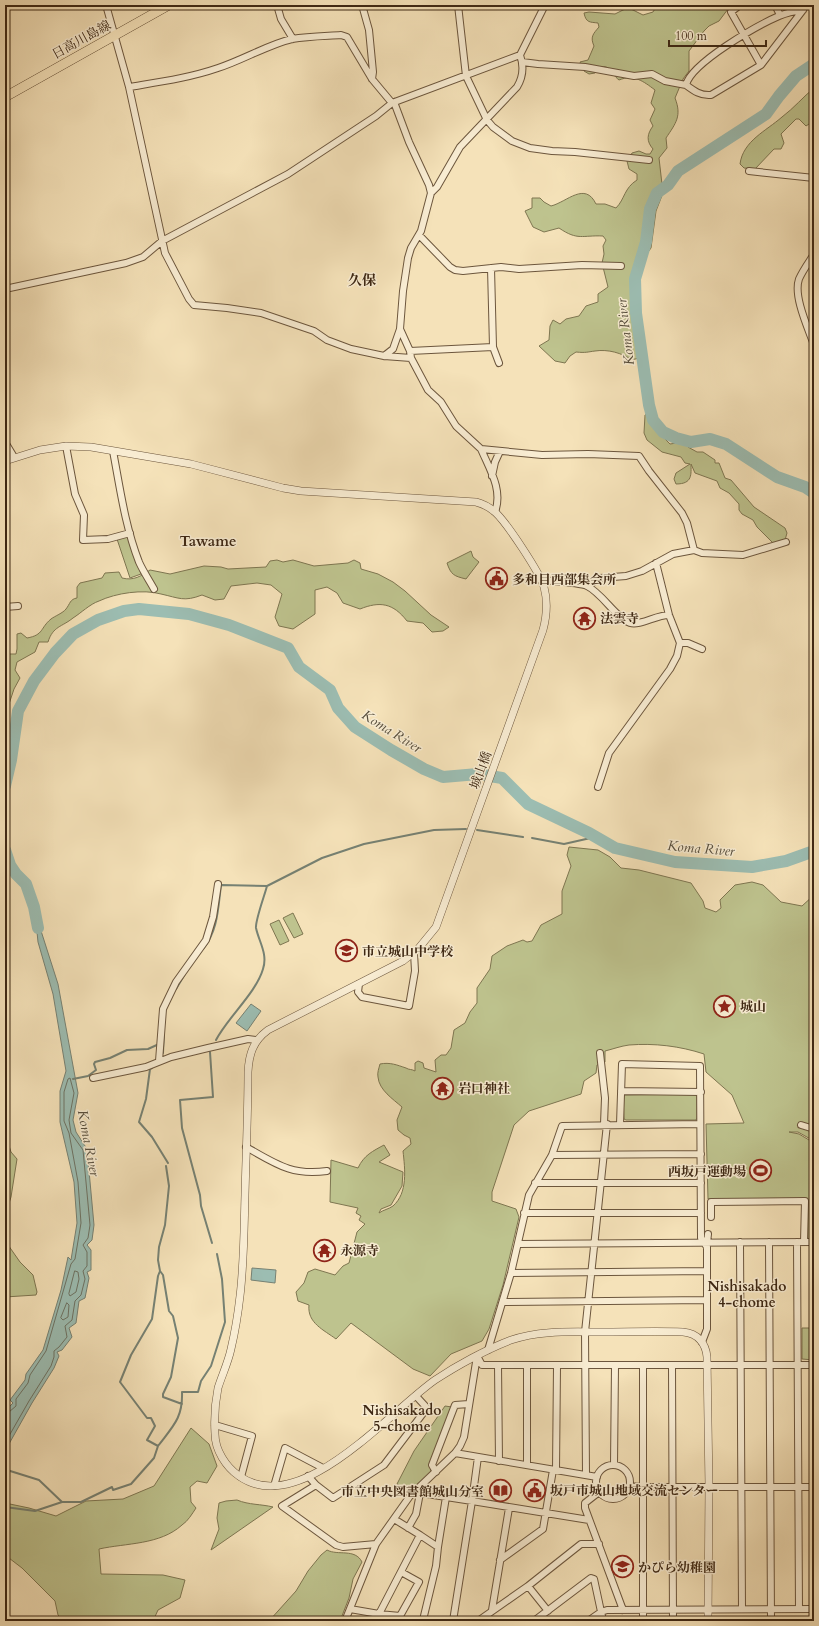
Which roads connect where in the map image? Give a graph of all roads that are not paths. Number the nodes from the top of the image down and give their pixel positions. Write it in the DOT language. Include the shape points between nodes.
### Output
graph roads {
  1 [pos="106,5"];
  2 [pos="169,5"];
  3 [pos="277,5"];
  4 [pos="362,5"];
  5 [pos="458,5"];
  6 [pos="545,5"];
  7 [pos="740,5"];
  8 [pos="775,5"];
  9 [pos="804,7"];
  10 [pos="780,15"];
  11 [pos="115,35"];
  12 [pos="744,35"];
  13 [pos="293,39"];
  14 [pos="520,54"];
  15 [pos="522,62"];
  16 [pos="761,65"];
  17 [pos="466,76"];
  18 [pos="372,79"];
  19 [pos="686,85"];
  20 [pos="129,87"];
  21 [pos="5,96"];
  22 [pos="393,103"];
  23 [pos="487,120"];
  24 [pos="648,160"];
  25 [pos="749,171"];
  26 [pos="814,178"];
  27 [pos="431,193"];
  28 [pos="419,235"];
  29 [pos="162,241"];
  30 [pos="814,254"];
  31 [pos="622,266"];
  32 [pos="491,268"];
  33 [pos="5,290"];
  34 [pos="400,329"];
  35 [pos="814,345"];
  36 [pos="493,347"];
  37 [pos="410,350"];
  38 [pos="384,356"];
  39 [pos="411,358"];
  40 [pos="499,363"];
  41 [pos="5,442"];
  42 [pos="66,446"];
  43 [pos="481,449"];
  44 [pos="113,451"];
  45 [pos="500,451"];
  46 [pos="14,458"];
  47 [pos="5,461"];
  48 [pos="492,476"];
  49 [pos="495,512"];
  50 [pos="130,533"];
  51 [pos="786,542"];
  52 [pos="694,550"];
  53 [pos="656,563"];
  54 [pos="541,580"];
  55 [pos="587,586"];
  56 [pos="154,589"];
  57 [pos="18,606"];
  58 [pos="5,607"];
  59 [pos="669,615"];
  60 [pos="680,643"];
  61 [pos="702,649"];
  62 [pos="598,787"];
  63 [pos="218,884"];
  64 [pos="414,953"];
  65 [pos="359,984"];
  66 [pos="256,1040"];
  67 [pos="600,1052"];
  68 [pos="159,1061"];
  69 [pos="93,1078"];
  70 [pos="621,1091"];
  71 [pos="701,1092"];
  72 [pos="605,1124"];
  73 [pos="620,1124"];
  74 [pos="700,1124"];
  75 [pos="801,1125"];
  76 [pos="814,1129"];
  77 [pos="246,1147"];
  78 [pos="603,1154"];
  79 [pos="701,1154"];
  80 [pos="552,1155"];
  81 [pos="327,1171"];
  82 [pos="535,1183"];
  83 [pos="701,1183"];
  84 [pos="601,1184"];
  85 [pos="597,1213"];
  86 [pos="701,1213"];
  87 [pos="524,1214"];
  88 [pos="711,1217"];
  89 [pos="708,1234"];
  90 [pos="740,1242"];
  91 [pos="769,1242"];
  92 [pos="797,1242"];
  93 [pos="804,1242"];
  94 [pos="814,1242"];
  95 [pos="706,1243"];
  96 [pos="518,1244"];
  97 [pos="595,1244"];
  98 [pos="707,1271"];
  99 [pos="511,1272"];
  100 [pos="591,1272"];
  101 [pos="707,1300"];
  102 [pos="589,1301"];
  103 [pos="503,1302"];
  104 [pos="585,1332"];
  105 [pos="702,1342"];
  106 [pos="488,1350"];
  107 [pos="477,1356"];
  108 [pos="498,1365"];
  109 [pos="527,1365"];
  110 [pos="672,1365"];
  111 [pos="707,1365"];
  112 [pos="740,1365"];
  113 [pos="770,1365"];
  114 [pos="798,1365"];
  115 [pos="814,1365"];
  116 [pos="557,1366"];
  117 [pos="586,1366"];
  118 [pos="615,1366"];
  119 [pos="643,1366"];
  120 [pos="416,1396"];
  121 [pos="469,1404"];
  122 [pos="215,1425"];
  123 [pos="455,1453"];
  124 [pos="478,1458"];
  125 [pos="499,1461"];
  126 [pos="527,1465"];
  127 [pos="614,1465"];
  128 [pos="323,1468"];
  129 [pos="555,1470"];
  130 [pos="436,1472"];
  131 [pos="586,1475"];
  132 [pos="308,1476"];
  133 [pos="597,1476"];
  134 [pos="241,1477"];
  135 [pos="316,1485"];
  136 [pos="274,1486"];
  137 [pos="629,1486"];
  138 [pos="741,1486"];
  139 [pos="770,1486"];
  140 [pos="799,1486"];
  141 [pos="814,1486"];
  142 [pos="643,1487"];
  143 [pos="673,1487"];
  144 [pos="709,1487"];
  145 [pos="417,1492"];
  146 [pos="599,1492"];
  147 [pos="446,1497"];
  148 [pos="472,1501"];
  149 [pos="509,1508"];
  150 [pos="546,1514"];
  151 [pos="394,1519"];
  152 [pos="589,1520"];
  153 [pos="408,1528"];
  154 [pos="420,1536"];
  155 [pos="376,1544"];
  156 [pos="598,1544"];
  157 [pos="438,1547"];
  158 [pos="500,1560"];
  159 [pos="401,1572"];
  160 [pos="528,1586"];
  161 [pos="771,1608"];
  162 [pos="350,1609"];
  163 [pos="643,1609"];
  164 [pos="673,1609"];
  165 [pos="708,1609"];
  166 [pos="742,1609"];
  167 [pos="799,1609"];
  168 [pos="814,1609"];
  169 [pos="492,1610"];
  170 [pos="622,1610"];
  171 [pos="548,1611"];
  172 [pos="601,1612"];
  173 [pos="379,1614"];
  174 [pos="345,1621"];
  175 [pos="424,1621"];
  176 [pos="452,1621"];
  177 [pos="478,1621"];
  178 [pos="534,1621"];
  179 [pos="588,1621"];
  180 [pos="603,1621"];
  181 [pos="643,1621"];
  182 [pos="673,1621"];
  183 [pos="708,1621"];
  184 [pos="771,1621"];
  1 -- 11 [label="street"];
  2 -- 11 [label="main road, 日高川島線"];
  3 -- 13 [label="street"];
  4 -- 18 [label="street" via="369,30"];
  5 -- 17 [label="street"];
  6 -- 14 [label="street"];
  7 -- 12 [label="street" via="731,12"];
  8 -- 10 [label="street"];
  9 -- 10 [label="street"];
  9 -- 16 [label="street"];
  10 -- 12 [label="street"];
  11 -- 20 [label="street"];
  11 -- 21 [label="main road, 日高川島線"];
  12 -- 16 [label="street"];
  12 -- 19 [label="street" via="697,69"];
  13 -- 18 [label="street" via="341,35 347,37"];
  13 -- 20 [label="street" via="217,69 181,79"];
  14 -- 15 [label="street"];
  14 -- 17 [label="street"];
  15 -- 19 [label="street" via="634,76 652,74"];
  15 -- 23 [label="street" via="517,88"];
  16 -- 19 [label="street" via="712,95 705,96"];
  17 -- 22 [label="street"];
  17 -- 23 [label="street"];
  18 -- 22 [label="street"];
  20 -- 29 [label="street"];
  22 -- 27 [label="street"];
  22 -- 29 [label="street" via="288,174"];
  23 -- 24 [label="street" via="512,141 530,148"];
  23 -- 27 [label="street" via="460,147"];
  25 -- 26 [label="street"];
  27 -- 28 [label="street"];
  28 -- 32 [label="street" via="456,270"];
  28 -- 34 [label="street" via="411,248 405,269"];
  29 -- 33 [label="street" via="143,257 126,263"];
  29 -- 38 [label="street" via="165,253 194,306 261,313 314,330 338,345"];
  30 -- 35 [label="street" via="799,280 797,289"];
  31 -- 32 [label="street"];
  32 -- 36 [label="street"];
  34 -- 37 [label="street"];
  34 -- 38 [label="street" via="393,349"];
  36 -- 37 [label="street"];
  36 -- 40 [label="street"];
  37 -- 39 [label="street"];
  38 -- 39 [label="street"];
  39 -- 43 [label="street" via="428,390 441,402 456,426"];
  41 -- 46 [label="street"];
  42 -- 44 [label="street"];
  42 -- 46 [label="street"];
  42 -- 50 [label="street" via="75,494 84,515 83,540 108,539"];
  43 -- 45 [label="street"];
  43 -- 48 [label="street"];
  44 -- 49 [label="street" via="191,464 301,491 476,502 486,505"];
  44 -- 50 [label="street"];
  45 -- 48 [label="street"];
  45 -- 52 [label="street" via="563,456 639,456 682,513"];
  46 -- 47 [label="street"];
  48 -- 49 [label="street" via="498,495"];
  49 -- 54 [label="street, 城山橋" via="503,520"];
  50 -- 56 [label="street" via="140,563"];
  51 -- 52 [label="street" via="743,554 702,553"];
  52 -- 53 [label="street" via="673,554"];
  53 -- 55 [label="street" via="626,576 600,578"];
  53 -- 59 [label="street"];
  54 -- 55 [label="street"];
  54 -- 64 [label="street, 城山橋" via="547,602 546,619 436,927"];
  55 -- 59 [label="street" via="630,623 637,624"];
  57 -- 58 [label="street"];
  59 -- 60 [label="street"];
  60 -- 61 [label="street" via="688,643"];
  60 -- 62 [label="street" via="670,669 609,753"];
  63 -- 68 [label="street" via="210,931 206,940 176,982 162,1009"];
  64 -- 65 [label="street, 城山橋"];
  64 -- 65 [label="street" via="415,971 409,1006 362,997 358,992"];
  65 -- 66 [label="street, 城山橋" via="268,1030"];
  66 -- 68 [label="street" via="248,1039"];
  66 -- 77 [label="street" via="249,1064"];
  67 -- 72 [label="street"];
  68 -- 69 [label="street"];
  70 -- 71 [label="street"];
  70 -- 71 [label="street" via="622,1064 700,1066"];
  70 -- 73 [label="street"];
  71 -- 74 [label="street"];
  72 -- 73 [label="street"];
  72 -- 78 [label="street"];
  72 -- 80 [label="street" via="562,1126"];
  73 -- 74 [label="street"];
  74 -- 79 [label="street"];
  75 -- 76 [label="street"];
  77 -- 81 [label="street" via="292,1171"];
  77 -- 122 [label="street" via="242,1279 231,1350 218,1391"];
  78 -- 79 [label="street"];
  78 -- 80 [label="street"];
  78 -- 84 [label="street"];
  79 -- 83 [label="street"];
  80 -- 82 [label="street"];
  82 -- 84 [label="street"];
  82 -- 87 [label="street"];
  83 -- 84 [label="street"];
  83 -- 86 [label="street"];
  84 -- 85 [label="street"];
  85 -- 86 [label="street"];
  85 -- 87 [label="street"];
  85 -- 97 [label="street"];
  86 -- 95 [label="street" via="701,1238"];
  87 -- 96 [label="street"];
  88 -- 93 [label="street" via="711,1202 806,1201"];
  89 -- 95 [label="street"];
  90 -- 91 [label="street"];
  90 -- 95 [label="street"];
  90 -- 112 [label="street"];
  91 -- 92 [label="street"];
  91 -- 113 [label="street"];
  92 -- 93 [label="street"];
  92 -- 114 [label="street"];
  93 -- 94 [label="street"];
  95 -- 97 [label="street"];
  95 -- 98 [label="street"];
  96 -- 97 [label="street"];
  96 -- 99 [label="street"];
  97 -- 100 [label="street"];
  98 -- 100 [label="street"];
  98 -- 101 [label="street"];
  99 -- 100 [label="street"];
  99 -- 103 [label="street"];
  100 -- 102 [label="street"];
  101 -- 102 [label="street"];
  101 -- 105 [label="street" via="707,1329"];
  102 -- 103 [label="street"];
  102 -- 104 [label="street"];
  103 -- 106 [label="street"];
  104 -- 105 [label="street" via="683,1332 692,1333"];
  104 -- 106 [label="street" via="532,1335"];
  104 -- 117 [label="street"];
  105 -- 111 [label="street" via="706,1350"];
  106 -- 107 [label="street"];
  107 -- 108 [label="street" via="482,1365"];
  107 -- 120 [label="street" via="433,1381"];
  107 -- 121 [label="street"];
  108 -- 109 [label="street"];
  108 -- 125 [label="street"];
  109 -- 116 [label="street"];
  109 -- 126 [label="street"];
  110 -- 111 [label="street"];
  110 -- 119 [label="street"];
  110 -- 143 [label="street"];
  111 -- 112 [label="street"];
  111 -- 144 [label="street"];
  112 -- 113 [label="street"];
  112 -- 138 [label="street"];
  113 -- 114 [label="street"];
  113 -- 139 [label="street"];
  114 -- 115 [label="street"];
  114 -- 140 [label="street"];
  116 -- 117 [label="street"];
  116 -- 129 [label="street"];
  117 -- 118 [label="street"];
  117 -- 131 [label="street"];
  118 -- 119 [label="street"];
  118 -- 127 [label="street"];
  119 -- 142 [label="street"];
  120 -- 128 [label="street" via="349,1452"];
  120 -- 135 [label="street" via="427,1408 384,1465 333,1498"];
  121 -- 123 [label="street" via="464,1437"];
  121 -- 130 [label="street" via="455,1405 432,1465"];
  122 -- 134 [label="street" via="217,1447 222,1458"];
  122 -- 134 [label="street" via="252,1436"];
  123 -- 124 [label="street"];
  123 -- 130 [label="street"];
  124 -- 125 [label="street"];
  124 -- 148 [label="street"];
  125 -- 126 [label="street"];
  126 -- 129 [label="street"];
  127 -- 133 [label="street" via="604,1468"];
  127 -- 137 [label="street" via="625,1471 630,1479"];
  128 -- 132 [label="street"];
  128 -- 136 [label="street" via="285,1448"];
  129 -- 131 [label="street"];
  129 -- 150 [label="street"];
  130 -- 145 [label="street"];
  131 -- 133 [label="street"];
  132 -- 135 [label="street"];
  132 -- 136 [label="street" via="293,1483"];
  133 -- 146 [label="street"];
  134 -- 136 [label="street" via="260,1485"];
  135 -- 155 [label="street" via="282,1506 336,1545 343,1547"];
  137 -- 142 [label="street"];
  137 -- 146 [label="street" via="626,1492 617,1498 607,1497"];
  138 -- 139 [label="street"];
  138 -- 144 [label="street"];
  138 -- 166 [label="street"];
  139 -- 140 [label="street"];
  139 -- 161 [label="street"];
  140 -- 141 [label="street"];
  140 -- 167 [label="street"];
  142 -- 143 [label="street"];
  142 -- 163 [label="street"];
  143 -- 144 [label="street"];
  143 -- 164 [label="street"];
  144 -- 165 [label="street"];
  145 -- 147 [label="street"];
  145 -- 151 [label="street"];
  145 -- 153 [label="street" via="416,1514"];
  146 -- 152 [label="street" via="586,1503"];
  147 -- 148 [label="street"];
  147 -- 157 [label="street"];
  148 -- 149 [label="street"];
  148 -- 176 [label="street"];
  149 -- 150 [label="street"];
  149 -- 158 [label="street"];
  150 -- 152 [label="street"];
  150 -- 158 [label="street" via="541,1531"];
  151 -- 153 [label="street"];
  151 -- 155 [label="street"];
  152 -- 156 [label="street"];
  153 -- 154 [label="street"];
  154 -- 157 [label="street"];
  154 -- 159 [label="street"];
  155 -- 162 [label="street"];
  156 -- 160 [label="street" via="581,1544"];
  156 -- 170 [label="street"];
  157 -- 175 [label="street"];
  158 -- 169 [label="street"];
  159 -- 173 [label="street"];
  159 -- 173 [label="street" via="419,1582 400,1616"];
  160 -- 169 [label="street"];
  160 -- 171 [label="street"];
  161 -- 166 [label="street"];
  161 -- 167 [label="street"];
  161 -- 184 [label="street"];
  162 -- 173 [label="street"];
  162 -- 174 [label="street"];
  163 -- 164 [label="street"];
  163 -- 170 [label="street"];
  163 -- 181 [label="street"];
  164 -- 165 [label="street"];
  164 -- 182 [label="street"];
  165 -- 166 [label="street"];
  165 -- 183 [label="street"];
  167 -- 168 [label="street"];
  169 -- 177 [label="street"];
  170 -- 172 [label="street"];
  171 -- 172 [label="street" via="591,1578 594,1579"];
  171 -- 178 [label="street"];
  172 -- 179 [label="street"];
  172 -- 180 [label="street"];
}
